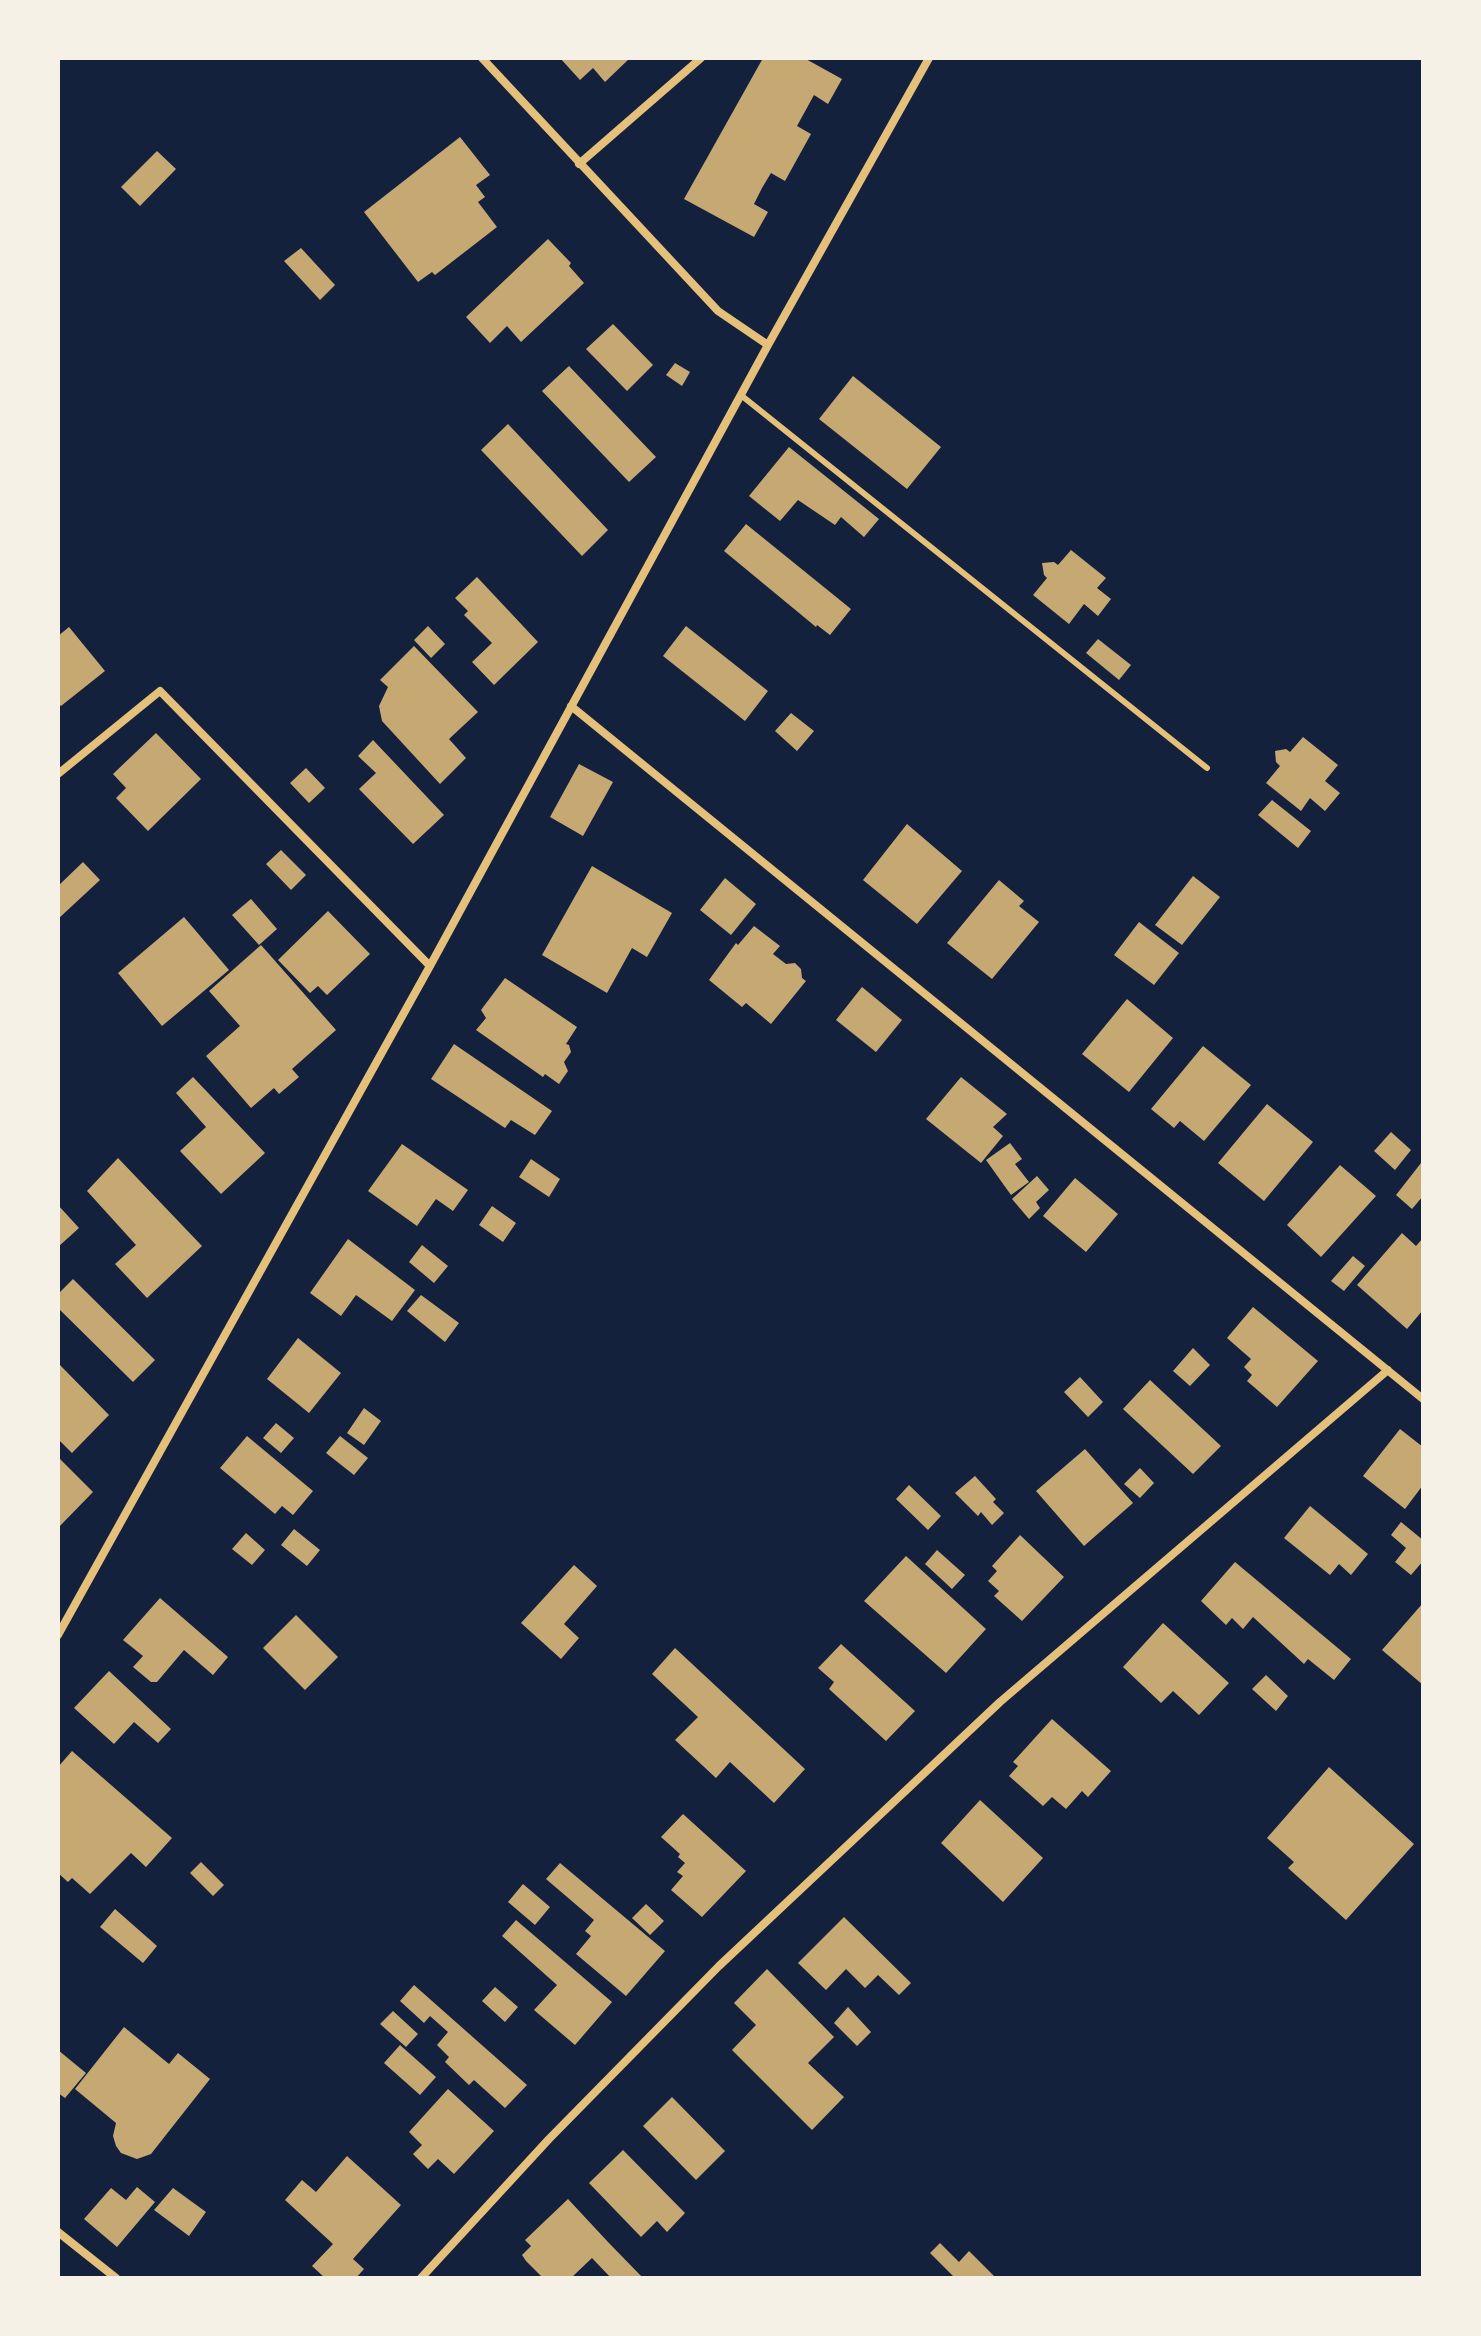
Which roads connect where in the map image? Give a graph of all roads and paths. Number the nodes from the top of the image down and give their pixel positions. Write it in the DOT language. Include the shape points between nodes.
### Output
graph roads {
  1 [pos="482,58"];
  2 [pos="701,58"];
  3 [pos="929,58"];
  4 [pos="579,164"];
  5 [pos="768,345"];
  6 [pos="742,396"];
  7 [pos="571,706"];
  8 [pos="1207,768"];
  9 [pos="58,774"];
  10 [pos="430,966"];
  11 [pos="1388,1370"];
  12 [pos="1423,1399"];
  13 [pos="58,1635"];
  14 [pos="58,2232"];
  15 [pos="116,2278"];
  16 [pos="421,2278"];
  1 -- 4 [label="street"];
  2 -- 4 [label="street"];
  3 -- 5 [label="street"];
  4 -- 5 [label="street" via="718,311"];
  5 -- 6 [label="street"];
  6 -- 7 [label="street"];
  6 -- 8 [label="lane"];
  7 -- 10 [label="street"];
  7 -- 11 [label="street"];
  9 -- 10 [label="street" via="160,691"];
  10 -- 13 [label="street"];
  11 -- 12 [label="street"];
  11 -- 16 [label="street" via="1000,1702 719,1966"];
  14 -- 15 [label="street"];
}
